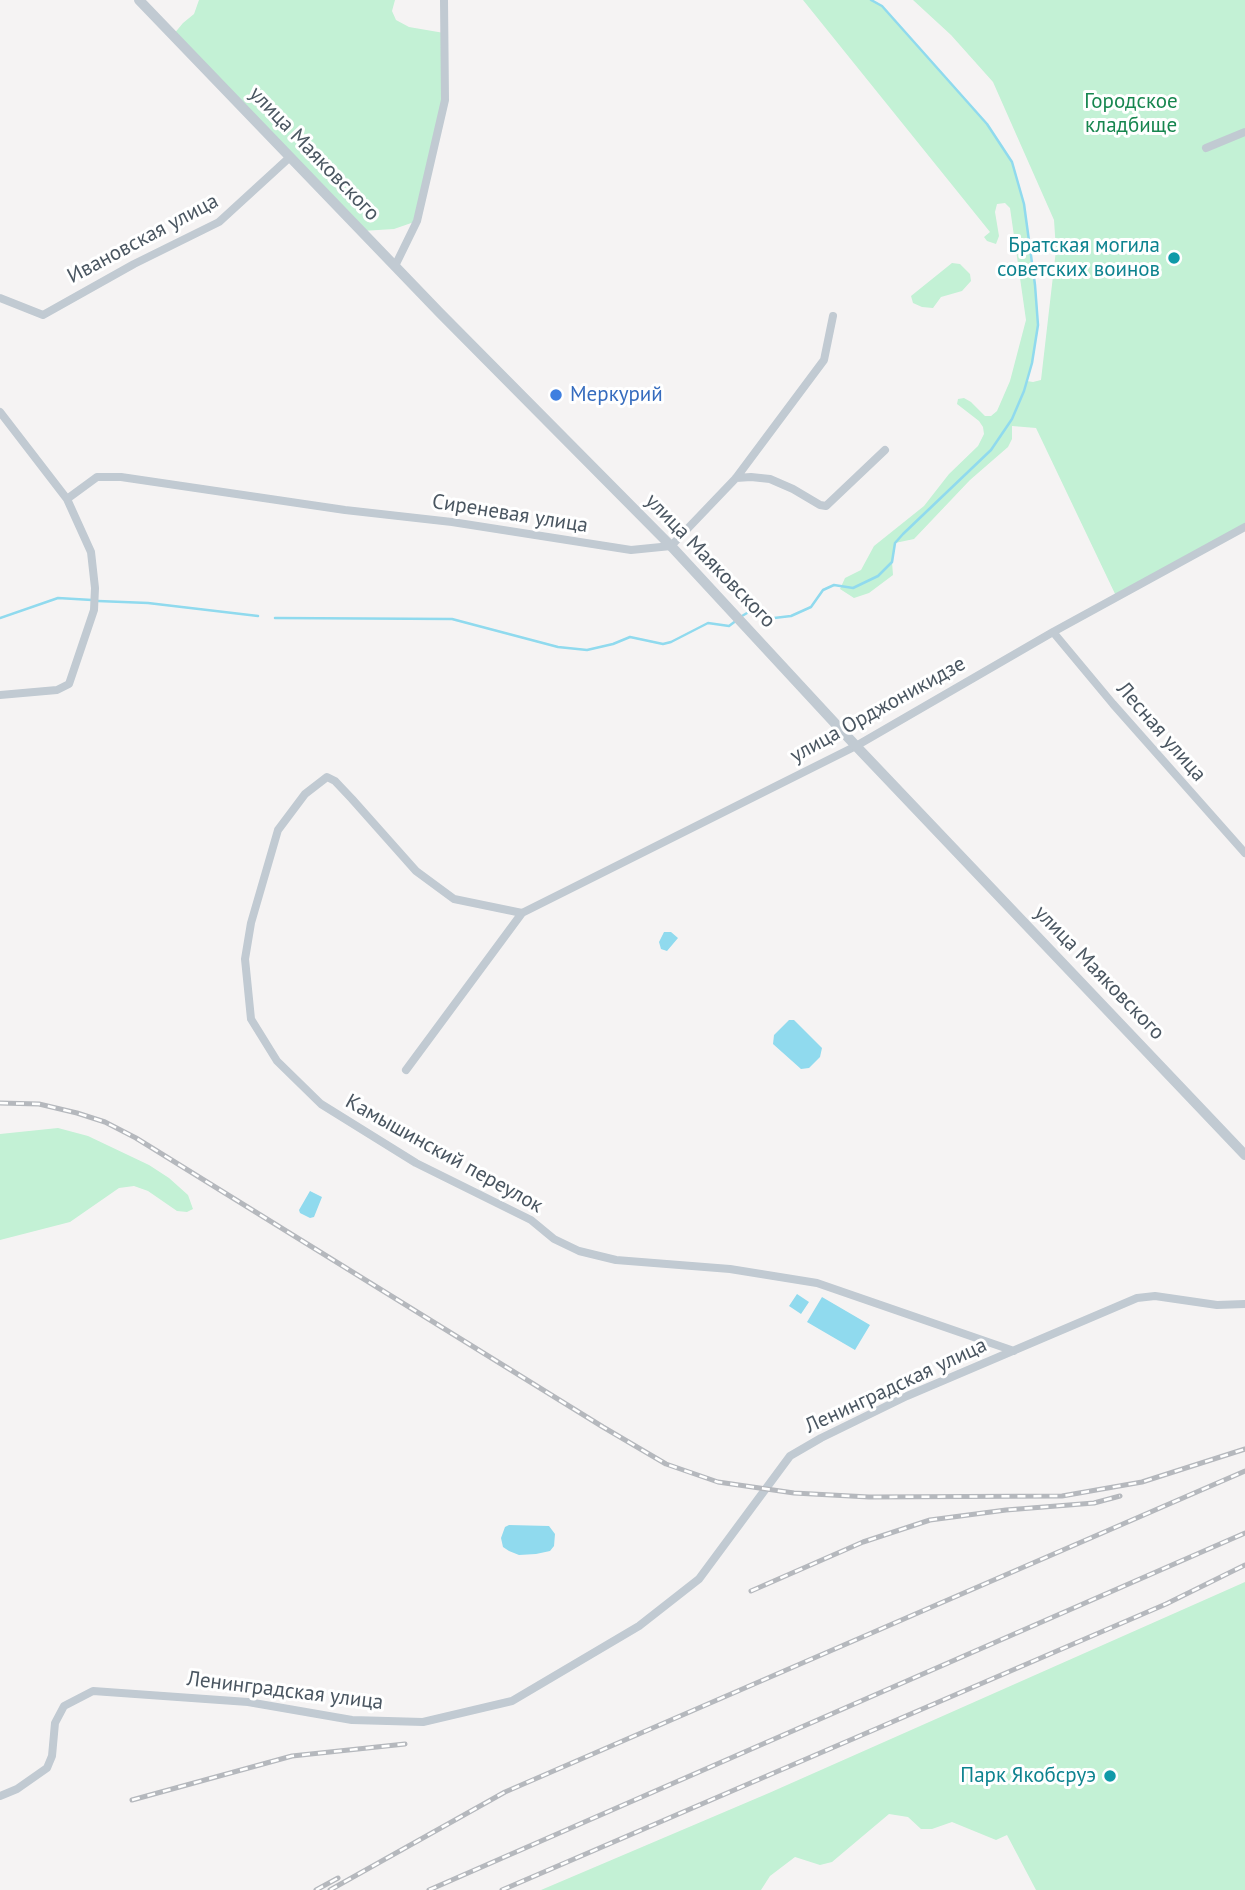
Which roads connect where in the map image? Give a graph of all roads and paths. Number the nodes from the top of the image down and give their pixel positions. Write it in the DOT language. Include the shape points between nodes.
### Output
graph roads {
  1 [pos="139,0"];
  2 [pos="444,0"];
  3 [pos="1245,132"];
  4 [pos="1206,149"];
  5 [pos="290,157"];
  6 [pos="395,266"];
  7 [pos="0,298"];
  8 [pos="833,316"];
  9 [pos="0,412"];
  10 [pos="885,450"];
  11 [pos="736,478"];
  12 [pos="67,499"];
  13 [pos="1245,527"];
  14 [pos="671,546"];
  15 [pos="1053,632"];
  16 [pos="0,695"];
  17 [pos="856,746"];
  18 [pos="1245,853"];
  19 [pos="523,913"];
  20 [pos="406,1070"];
  21 [pos="1245,1155"];
  22 [pos="1245,1304"];
  23 [pos="1014,1352"];
  24 [pos="0,1796"];
  1 -- 5 [label="street, улица Маяковского"];
  2 -- 6 [label="street" via="445,100 417,221"];
  3 -- 4 [label="street"];
  5 -- 6 [label="street, улица Маяковского"];
  5 -- 7 [label="street, Ивановская улица" via="219,222 43,315"];
  6 -- 14 [label="street, улица Маяковского"];
  8 -- 11 [label="street" via="824,360"];
  9 -- 12 [label="street"];
  10 -- 11 [label="street" via="826,506 770,480"];
  11 -- 14 [label="street"];
  12 -- 14 [label="street, Сиреневая улица" via="97,477 121,477 631,550"];
  12 -- 16 [label="street" via="91,552 95,588 93,610 69,684 57,690"];
  13 -- 15 [label="street, улица Орджоникидзе"];
  14 -- 17 [label="street, улица Маяковского"];
  15 -- 17 [label="street, улица Орджоникидзе"];
  15 -- 18 [label="street, Лесная улица"];
  17 -- 19 [label="street, улица Орджоникидзе"];
  17 -- 21 [label="street, улица Маяковского"];
  19 -- 20 [label="street"];
  19 -- 23 [label="street, Камышинский переулок" via="454,899 416,871 335,780 327,777 305,794 278,830 245,959 251,1019 277,1061 321,1104 416,1163 531,1220 579,1251 616,1260 730,1269 817,1283"];
  22 -- 23 [label="street, Ленинградская улица" via="1137,1298"];
  23 -- 24 [label="street, Ленинградская улица" via="907,1395 790,1456 699,1579 639,1626 512,1701 423,1722 352,1720 248,1702 93,1691 64,1706 55,1723 47,1768 17,1790"];
}
